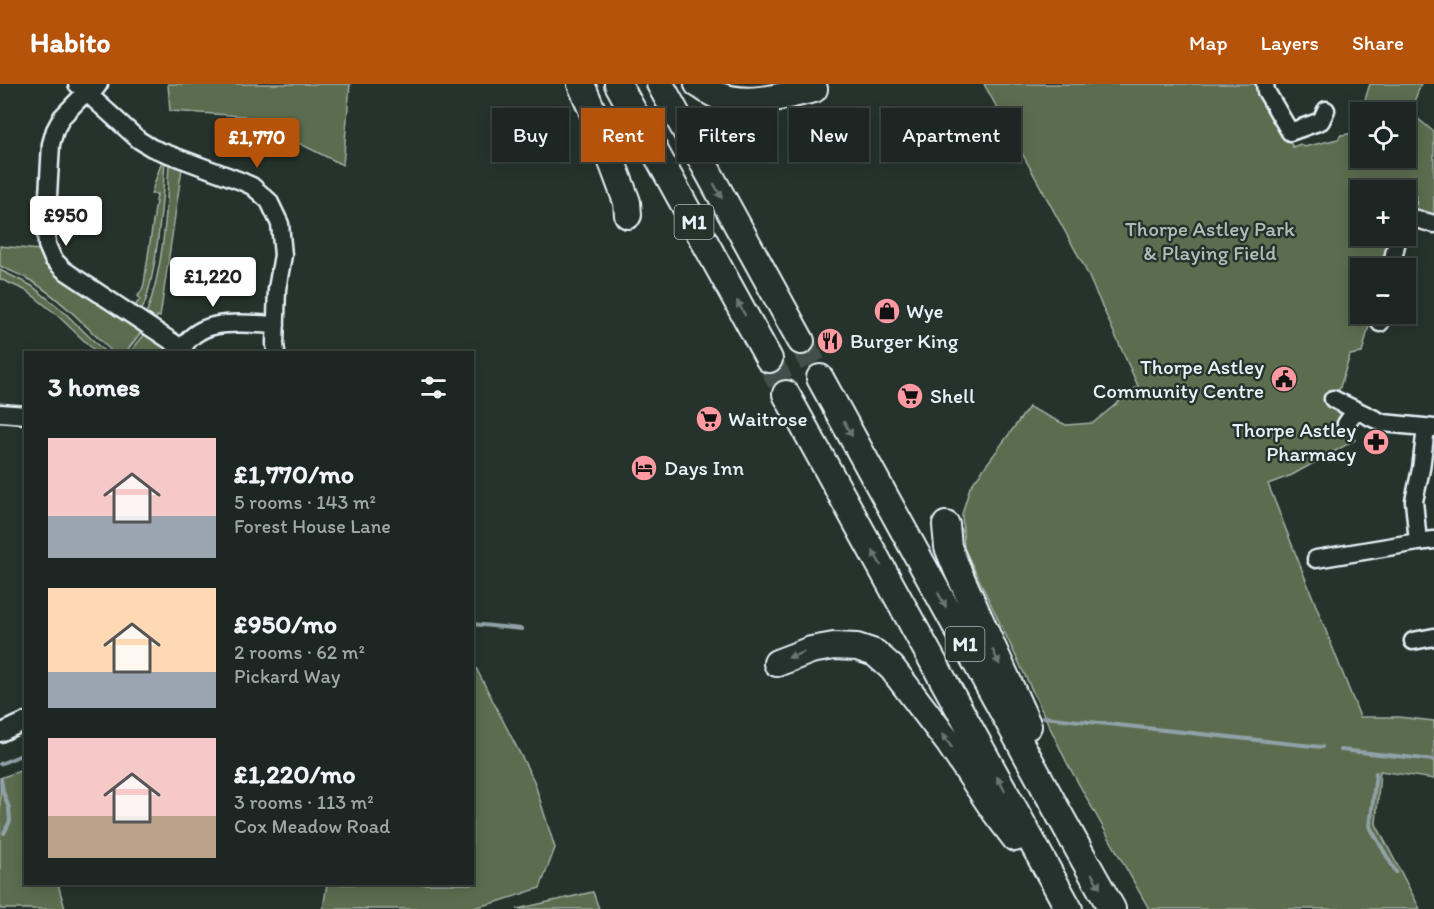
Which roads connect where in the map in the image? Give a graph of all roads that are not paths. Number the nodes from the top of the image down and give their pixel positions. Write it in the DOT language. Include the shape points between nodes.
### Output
graph roads {
  1 [pos="581,84"];
  2 [pos="618,84"];
  3 [pos="660,84"];
  4 [pos="698,84"];
  5 [pos="1265,84"];
  6 [pos="87,87"];
  7 [pos="814,89"];
  8 [pos="1326,110"];
  9 [pos="628,215"];
  10 [pos="1416,219"];
  11 [pos="1434,224"];
  12 [pos="276,325"];
  13 [pos="801,341"];
  14 [pos="182,351"];
  15 [pos="276,351"];
  16 [pos="769,359"];
  17 [pos="820,378"];
  18 [pos="786,394"];
  19 [pos="1333,399"];
  20 [pos="0,414"];
  21 [pos="24,415"];
  22 [pos="1430,428"];
  23 [pos="946,525"];
  24 [pos="1426,541"];
  25 [pos="1325,552"];
  26 [pos="1434,637"];
  27 [pos="1413,641"];
  28 [pos="777,663"];
  29 [pos="24,722"];
  30 [pos="0,733"];
  31 [pos="1081,854"];
  32 [pos="1069,908"];
  33 [pos="1112,909"];
  1 -- 9 [label="highway" via="627,202"];
  16 -- 2 [label="highway, M1, one-way"];
  3 -- 13 [label="highway, M1, one-way"];
  4 -- 7 [label="highway" via="717,96 740,101"];
  5 -- 8 [label="street" via="1290,132 1321,122"];
  6 -- 12 [label="street" via="139,140 247,184 269,201 280,224 283,255"];
  6 -- 14 [label="street" via="62,117 51,144 47,245 64,270"];
  10 -- 11 [label="street"];
  12 -- 14 [label="street" via="210,326 189,340"];
  12 -- 15 [label="street"];
  17 -- 31 [label="highway, M1, one-way"];
  32 -- 18 [label="highway, M1, one-way"];
  19 -- 22 [label="street" via="1351,417"];
  20 -- 21 [label="street"];
  22 -- 24 [label="street" via="1414,501"];
  23 -- 31 [label="highway, one-way" via="948,547 959,574 1032,733"];
  24 -- 25 [label="street"];
  26 -- 27 [label="street"];
  32 -- 28 [label="highway, one-way" via="996,813 935,724 892,668 875,653 834,646"];
  29 -- 30 [label="street"];
  31 -- 33 [label="highway, M1, one-way"];
}
